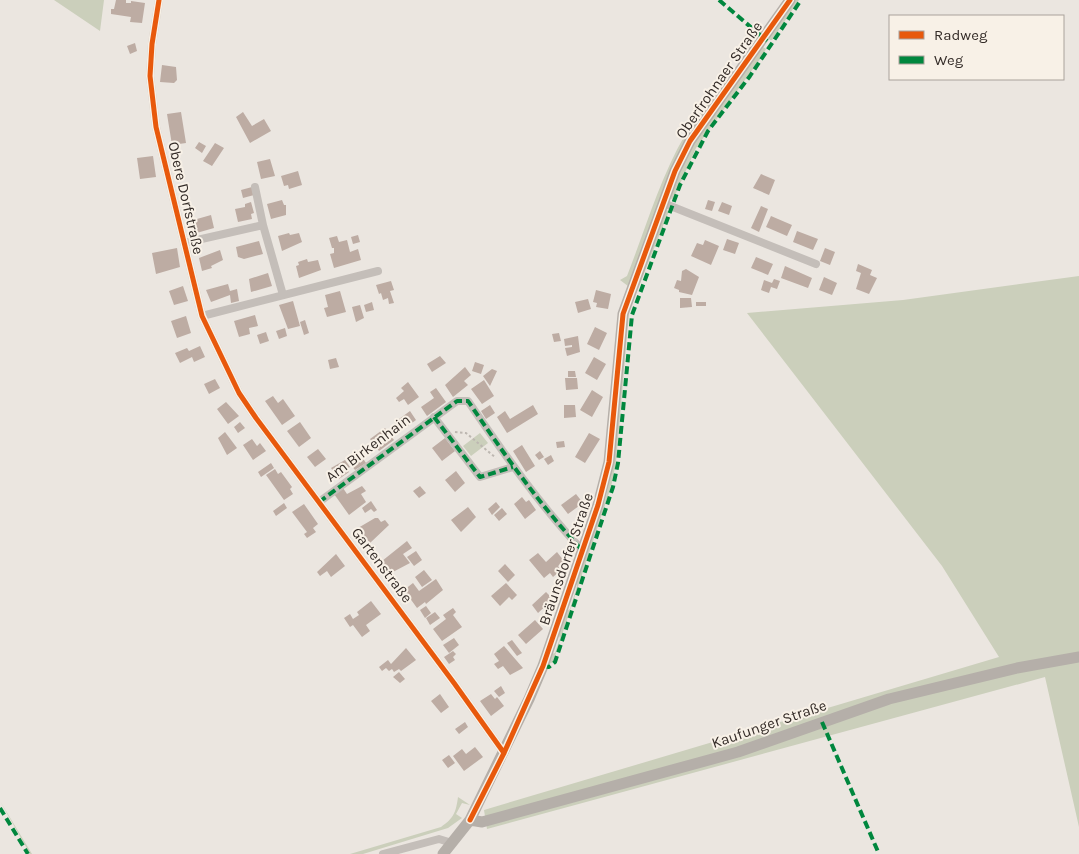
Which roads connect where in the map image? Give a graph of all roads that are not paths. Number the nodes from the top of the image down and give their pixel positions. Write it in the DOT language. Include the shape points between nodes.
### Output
graph roads {
  1 [pos="159,0"];
  2 [pos="790,0"];
  3 [pos="255,187"];
  4 [pos="663,203"];
  5 [pos="263,225"];
  6 [pos="184,243"];
  7 [pos="816,264"];
  8 [pos="378,271"];
  9 [pos="631,289"];
  10 [pos="283,295"];
  11 [pos="202,316"];
  12 [pos="239,393"];
  13 [pos="434,417"];
  14 [pos="510,469"];
  15 [pos="318,502"];
  16 [pos="582,550"];
  17 [pos="1079,657"];
  18 [pos="504,753"];
  19 [pos="470,820"];
  20 [pos="452,844"];
  21 [pos="383,854"];
  22 [pos="443,854"];
  1 -- 6 [label="street, Obere Dorfstraße" via="152,44 151,95"];
  2 -- 4 [label="street, Oberfrohnaer Straße" via="690,141"];
  3 -- 5 [label="street"];
  4 -- 7 [label="street"];
  4 -- 9 [label="street, Oberfrohnaer Straße"];
  5 -- 6 [label="street"];
  5 -- 10 [label="street"];
  6 -- 11 [label="street, Obere Dorfstraße"];
  8 -- 10 [label="street"];
  9 -- 16 [label="street, Bräunsdorfer Straße" via="621,326 606,477"];
  10 -- 11 [label="street"];
  11 -- 12 [label="street, Obere Dorfstraße"];
  12 -- 15 [label="street, Gartenstraße"];
  13 -- 14 [label="street, Am Birkenhain" via="480,476"];
  13 -- 14 [label="street, Am Birkenhain" via="457,401 468,401"];
  13 -- 15 [label="street, Am Birkenhain"];
  14 -- 16 [label="street, Am Birkenhain"];
  15 -- 18 [label="street, Gartenstraße"];
  16 -- 18 [label="street, Bräunsdorfer Straße" via="543,666"];
  17 -- 19 [label="street, Kaufunger Straße" via="1017,668 889,699 738,752 482,822"];
  18 -- 19 [label="street, Bräunsdorfer Straße"];
  19 -- 20 [label="street, Bräunsdorfer Straße"];
  20 -- 21 [label="street" via="439,839"];
  20 -- 22 [label="street, Bräunsdorfer Straße"];
}
